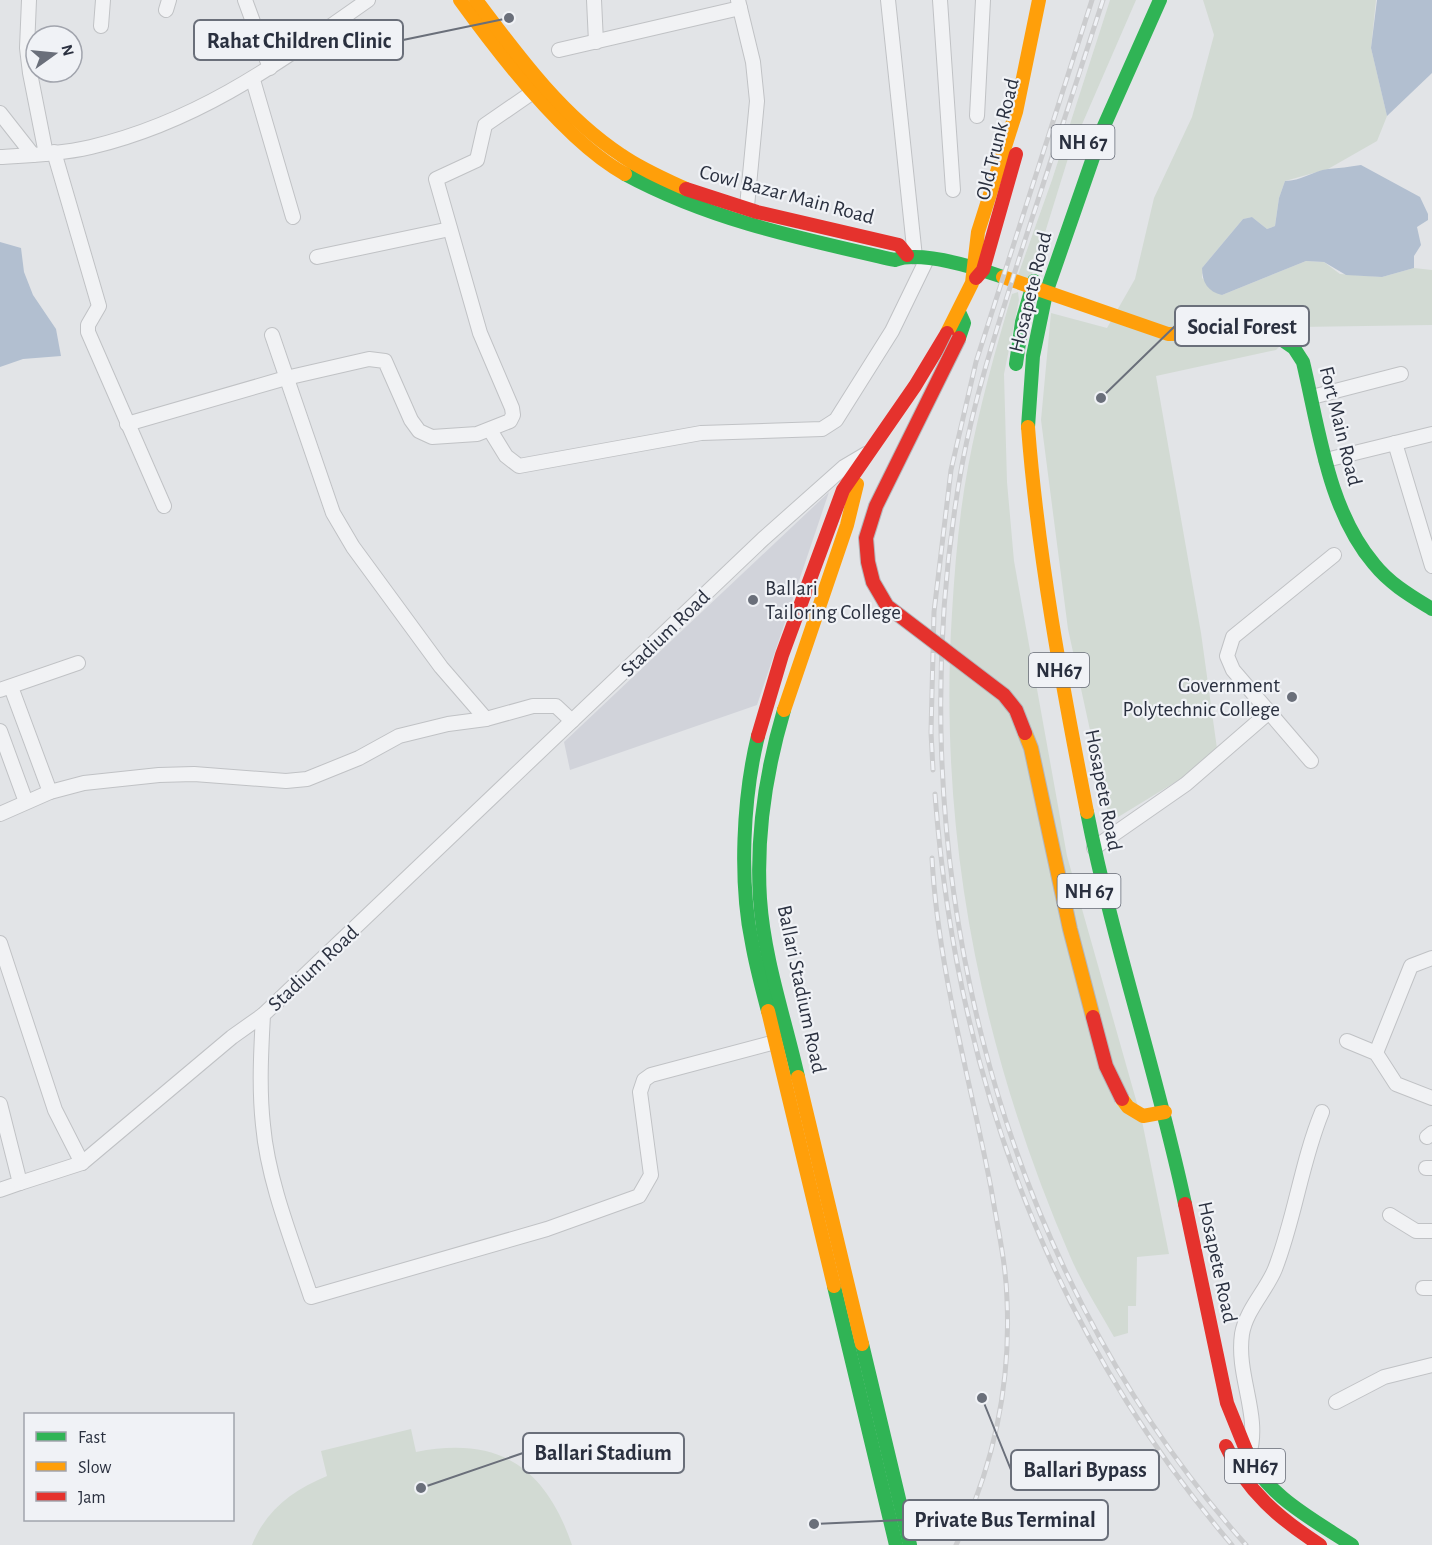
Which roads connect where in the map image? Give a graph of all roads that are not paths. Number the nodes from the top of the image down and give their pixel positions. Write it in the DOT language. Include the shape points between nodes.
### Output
graph roads {
  1 [pos="29,0"];
  2 [pos="103,0"];
  3 [pos="245,0"];
  4 [pos="368,0"];
  5 [pos="460,0"];
  6 [pos="476,0"];
  7 [pos="594,0"];
  8 [pos="888,0"];
  9 [pos="940,0"];
  10 [pos="983,0"];
  11 [pos="1039,0"];
  12 [pos="1048,0"];
  13 [pos="1160,0"];
  14 [pos="739,4"];
  15 [pos="101,26"];
  16 [pos="596,42"];
  17 [pos="559,50"];
  18 [pos="270,68"];
  19 [pos="253,80"];
  20 [pos="533,92"];
  21 [pos="1097,106"];
  22 [pos="0,113"];
  23 [pos="977,117"];
  24 [pos="571,120"];
  25 [pos="1088,128"];
  26 [pos="44,154"];
  27 [pos="0,157"];
  28 [pos="953,190"];
  29 [pos="747,209"];
  30 [pos="293,217"];
  31 [pos="746,225"];
  32 [pos="450,229"];
  33 [pos="316,257"];
  34 [pos="916,258"];
  35 [pos="976,265"];
  36 [pos="1039,267"];
  37 [pos="1032,288"];
  38 [pos="1046,293"];
  39 [pos="959,312"];
  40 [pos="272,336"];
  41 [pos="1401,374"];
  42 [pos="286,378"];
  43 [pos="1015,382"];
  44 [pos="1312,397"];
  45 [pos="127,424"];
  46 [pos="490,430"];
  47 [pos="1432,434"];
  48 [pos="1395,443"];
  49 [pos="868,453"];
  50 [pos="1326,460"];
  51 [pos="856,473"];
  52 [pos="164,506"];
  53 [pos="1334,555"];
  54 [pos="1432,566"];
  55 [pos="1431,612"];
  56 [pos="1044,660"];
  57 [pos="78,663"];
  58 [pos="4,687"];
  59 [pos="770,692"];
  60 [pos="1050,694"];
  61 [pos="787,697"];
  62 [pos="1269,712"];
  63 [pos="486,719"];
  64 [pos="570,719"];
  65 [pos="0,731"];
  66 [pos="1311,761"];
  67 [pos="1063,762"];
  68 [pos="50,792"];
  69 [pos="26,802"];
  70 [pos="0,814"];
  71 [pos="1094,848"];
  72 [pos="1086,874"];
  73 [pos="0,943"];
  74 [pos="1432,958"];
  75 [pos="1111,974"];
  76 [pos="263,1015"];
  77 [pos="790,1038"];
  78 [pos="1347,1041"];
  79 [pos="774,1042"];
  80 [pos="1376,1053"];
  81 [pos="1432,1098"];
  82 [pos="0,1104"];
  83 [pos="1165,1112"];
  84 [pos="1322,1112"];
  85 [pos="1150,1116"];
  86 [pos="3,1129"];
  87 [pos="82,1163"];
  88 [pos="20,1182"];
  89 [pos="1166,1186"];
  90 [pos="0,1190"];
  91 [pos="1390,1215"];
  92 [pos="1432,1231"];
  93 [pos="1432,1365"];
  94 [pos="1336,1402"];
  95 [pos="1222,1435"];
  96 [pos="1248,1458"];
  97 [pos="894,1512"];
  98 [pos="896,1545"];
  99 [pos="910,1545"];
  100 [pos="1320,1545"];
  101 [pos="1352,1545"];
  1 -- 26 [label="street" via="27,48"];
  2 -- 15 [label="street"];
  3 -- 18 [label="street"];
  4 -- 18 [label="street"];
  5 -- 20 [label="main road"];
  6 -- 24 [label="main road, Cowl Bazar Main Road"];
  7 -- 16 [label="street"];
  8 -- 34 [label="street"];
  9 -- 28 [label="street"];
  10 -- 23 [label="street"];
  11 -- 35 [label="main road, Old Trunk Road"];
  12 -- 35 [label="main road, Old Trunk Road" via="1028,108"];
  13 -- 38 [label="main road, Hosapete Road / NH67" via="1104,126"];
  14 -- 16 [label="street"];
  14 -- 29 [label="street" via="758,101"];
  16 -- 17 [label="street"];
  18 -- 19 [label="street"];
  19 -- 26 [label="street" via="173,120 89,147"];
  19 -- 30 [label="street"];
  20 -- 24 [label="main road"];
  20 -- 32 [label="street" via="485,125 477,160 436,179"];
  21 -- 25 [label="main road, NH 67"];
  22 -- 26 [label="street"];
  24 -- 29 [label="main road, Cowl Bazar Main Road" via="655,175"];
  24 -- 31 [label="main road" via="616,169"];
  26 -- 27 [label="street"];
  26 -- 45 [label="street" via="99,306 88,332"];
  29 -- 31 [label="street"];
  29 -- 34 [label="main road, Cowl Bazar Main Road" via="899,245"];
  31 -- 34 [label="main road" via="895,260"];
  32 -- 33 [label="street"];
  32 -- 46 [label="street" via="480,333 512,408 510,421"];
  34 -- 35 [label="main road, Fort Main Road"];
  34 -- 46 [label="street" via="892,331 830,425 814,430 701,433 519,466 506,456"];
  35 -- 37 [label="main road, Fort Main Road"];
  35 -- 39 [label="main road"];
  36 -- 37 [label="main road, Hosapete Road"];
  37 -- 38 [label="main road, Fort Main Road"];
  37 -- 43 [label="main road, Hosapete Road" via="1022,322"];
  38 -- 44 [label="main road, Fort Main Road" via="1171,335 1250,334 1287,340 1297,348"];
  38 -- 71 [label="main road, Hosapete Road / NH67" via="1033,356 1028,428 1034,508 1053,639"];
  39 -- 49 [label="main road" via="920,379"];
  39 -- 85 [label="main road, bridge" via="964,323 958,338 876,506 866,538 868,562 873,582 887,606 1004,696 1016,710 1031,748 1070,929 1106,1066 1122,1099 1136,1113"];
  40 -- 42 [label="street"];
  41 -- 44 [label="street"];
  42 -- 45 [label="street"];
  42 -- 46 [label="street" via="369,359 385,362 419,431 444,437"];
  42 -- 63 [label="street" via="333,513 353,547 441,667"];
  44 -- 50 [label="main road, Fort Main Road"];
  45 -- 52 [label="street"];
  47 -- 48 [label="street"];
  48 -- 50 [label="street"];
  48 -- 54 [label="street"];
  49 -- 51 [label="main road"];
  49 -- 64 [label="street, Stadium Road" via="844,467 771,531"];
  50 -- 55 [label="main road, Fort Main Road" via="1342,510 1376,569"];
  51 -- 59 [label="main road, Ballari Stadium Road" via="847,483"];
  51 -- 61 [label="main road, Ballari Stadium Road" via="857,486 849,515"];
  53 -- 62 [label="street" via="1233,637 1228,646 1227,656 1233,670"];
  56 -- 60 [label="main road"];
  57 -- 58 [label="street"];
  58 -- 68 [label="street"];
  59 -- 61 [label="main road"];
  59 -- 79 [label="main road, Ballari Stadium Road" via="749,783 744,852 751,940"];
  61 -- 77 [label="main road, Ballari Stadium Road" via="764,792 760,856 765,934"];
  62 -- 66 [label="street"];
  62 -- 71 [label="street" via="1186,784"];
  63 -- 64 [label="street" via="533,706 556,706"];
  63 -- 68 [label="street" via="399,736 307,779 159,775 84,783"];
  64 -- 76 [label="street, Stadium Road"];
  65 -- 69 [label="street"];
  67 -- 72 [label="main road, Hosapete Road / NH 67"];
  68 -- 69 [label="street"];
  69 -- 70 [label="street"];
  71 -- 83 [label="main road, Hosapete Road / NH67"];
  73 -- 87 [label="street" via="55,1110"];
  74 -- 80 [label="street" via="1412,966"];
  75 -- 85 [label="main road"];
  76 -- 79 [label="street, Stadium Road" via="262,1126 279,1201 311,1297 547,1229 639,1196 651,1175 640,1092 644,1080"];
  76 -- 87 [label="street"];
  77 -- 79 [label="street, Stadium Road"];
  77 -- 97 [label="main road, Ballari Stadium Road"];
  78 -- 80 [label="street"];
  79 -- 97 [label="main road, Ballari Stadium Road"];
  80 -- 81 [label="street" via="1396,1084"];
  82 -- 86 [label="street"];
  83 -- 85 [label="main road"];
  83 -- 96 [label="main road, Hosapete Road / NH67" via="1227,1403"];
  84 -- 96 [label="street" via="1274,1271 1242,1332 1244,1383 1254,1425"];
  85 -- 89 [label="main road"];
  86 -- 88 [label="street"];
  87 -- 88 [label="street"];
  88 -- 90 [label="street"];
  91 -- 92 [label="street" via="1416,1231"];
  93 -- 94 [label="street" via="1384,1377"];
  95 -- 100 [label="main road, NH67" via="1244,1482 1259,1500"];
  96 -- 101 [label="main road, Hosapete Road / NH67" via="1287,1502"];
  97 -- 98 [label="main road, Ballari Stadium Road"];
  97 -- 99 [label="main road, Ballari Stadium Road"];
}
